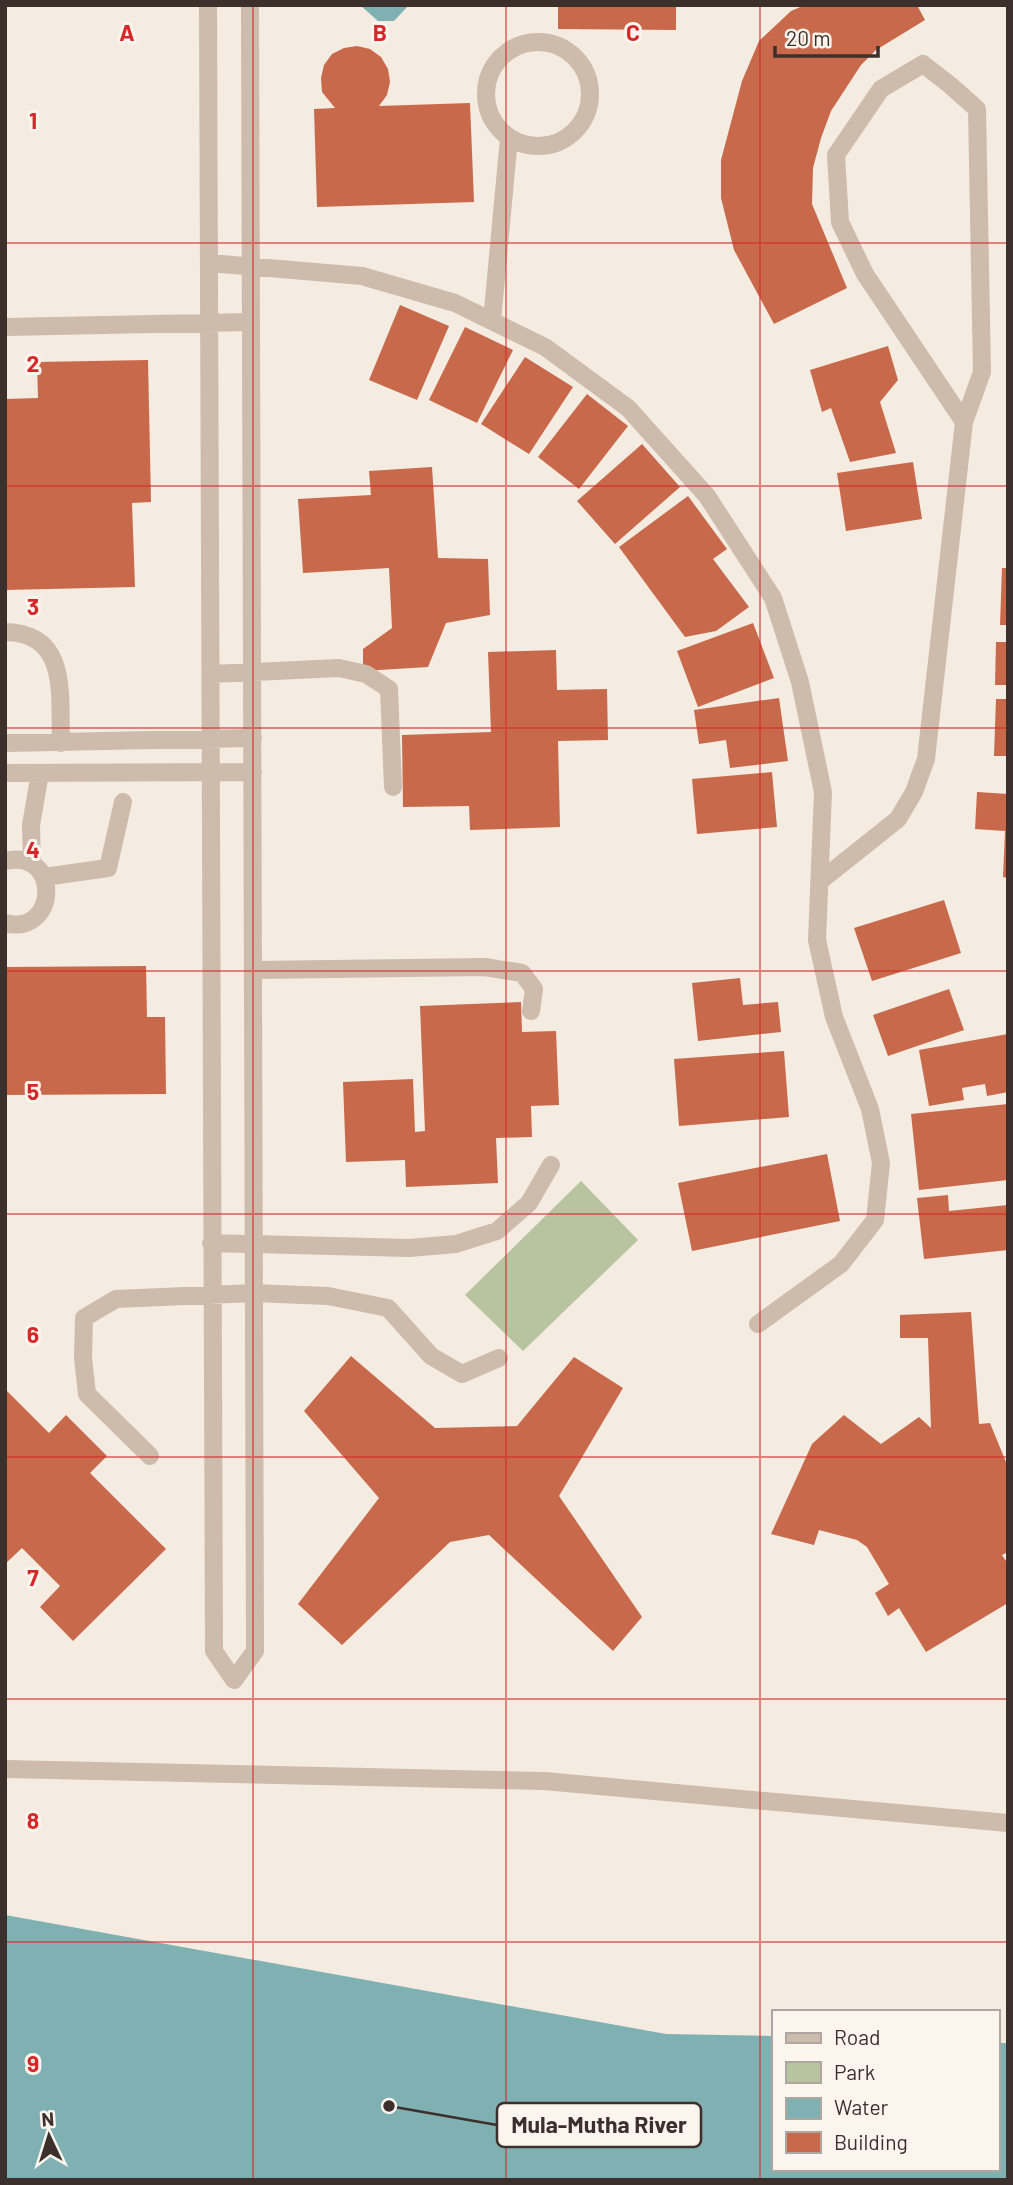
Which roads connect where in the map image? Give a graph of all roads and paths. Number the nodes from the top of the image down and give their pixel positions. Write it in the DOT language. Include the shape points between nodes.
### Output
graph roads {
  1 [pos="208,5"];
  2 [pos="250,5"];
  3 [pos="509,138"];
  4 [pos="210,263"];
  5 [pos="251,267"];
  6 [pos="251,321"];
  7 [pos="492,321"];
  8 [pos="211,322"];
  9 [pos="5,327"];
  10 [pos="964,422"];
  11 [pos="5,632"];
  12 [pos="253,673"];
  13 [pos="211,674"];
  14 [pos="253,738"];
  15 [pos="212,739"];
  16 [pos="5,743"];
  17 [pos="61,743"];
  18 [pos="253,772"];
  19 [pos="5,773"];
  20 [pos="40,773"];
  21 [pos="211,774"];
  22 [pos="393,787"];
  23 [pos="124,802"];
  24 [pos="5,861"];
  25 [pos="38,870"];
  26 [pos="819,882"];
  27 [pos="5,923"];
  28 [pos="253,970"];
  29 [pos="531,1011"];
  30 [pos="551,1165"];
  31 [pos="211,1243"];
  32 [pos="253,1244"];
  33 [pos="254,1293"];
  34 [pos="211,1296"];
  35 [pos="758,1324"];
  36 [pos="499,1358"];
  37 [pos="150,1456"];
  38 [pos="5,1769"];
  39 [pos="1008,1823"];
  1 -- 4 [label="street"];
  2 -- 5 [label="street"];
  3 -- 3 [label="street" via="488,112 488,79 495,64 521,44 556,45 571,54 589,82 587,108 574,131 543,146"];
  3 -- 7 [label="street"];
  4 -- 5 [label="street"];
  4 -- 8 [label="street"];
  5 -- 6 [label="street"];
  5 -- 7 [label="street" via="362,276 455,303"];
  6 -- 8 [label="street"];
  6 -- 12 [label="street"];
  7 -- 26 [label="street" via="545,347 628,408 707,496 773,598 800,682 822,792"];
  8 -- 9 [label="street"];
  8 -- 13 [label="street"];
  10 -- 10 [label="street" via="982,372 976,109 923,64 881,89 836,155 840,222 865,274"];
  10 -- 26 [label="street" via="926,759 898,819"];
  11 -- 17 [label="street" via="21,632 41,642 54,657"];
  12 -- 13 [label="street"];
  12 -- 14 [label="street"];
  12 -- 22 [label="street" via="339,668 366,674 389,689"];
  13 -- 15 [label="street"];
  14 -- 15 [label="street"];
  14 -- 18 [label="street"];
  15 -- 17 [label="street"];
  15 -- 21 [label="street"];
  16 -- 17 [label="street"];
  18 -- 21 [label="street"];
  18 -- 28 [label="street"];
  19 -- 20 [label="street"];
  20 -- 21 [label="street"];
  20 -- 25 [label="street" via="31,825"];
  21 -- 31 [label="street"];
  23 -- 25 [label="street" via="108,868"];
  24 -- 25 [label="street" via="24,860"];
  25 -- 27 [label="street" via="48,894 39,914 21,924"];
  26 -- 35 [label="street" via="817,940 835,1017 870,1110 881,1163 875,1220 841,1264"];
  28 -- 29 [label="street" via="485,967 522,973 534,989"];
  28 -- 32 [label="street"];
  30 -- 32 [label="street" via="529,1203 497,1231 456,1244 409,1248"];
  31 -- 32 [label="street"];
  31 -- 34 [label="street"];
  32 -- 33 [label="street"];
  33 -- 34 [label="street"];
  33 -- 34 [label="street" via="255,1651 234,1679 214,1651"];
  33 -- 36 [label="street" via="328,1296 388,1308 431,1356 462,1374"];
  34 -- 37 [label="street" via="116,1299 84,1318 87,1394"];
  38 -- 39 [label="street" via="544,1781"];
}
